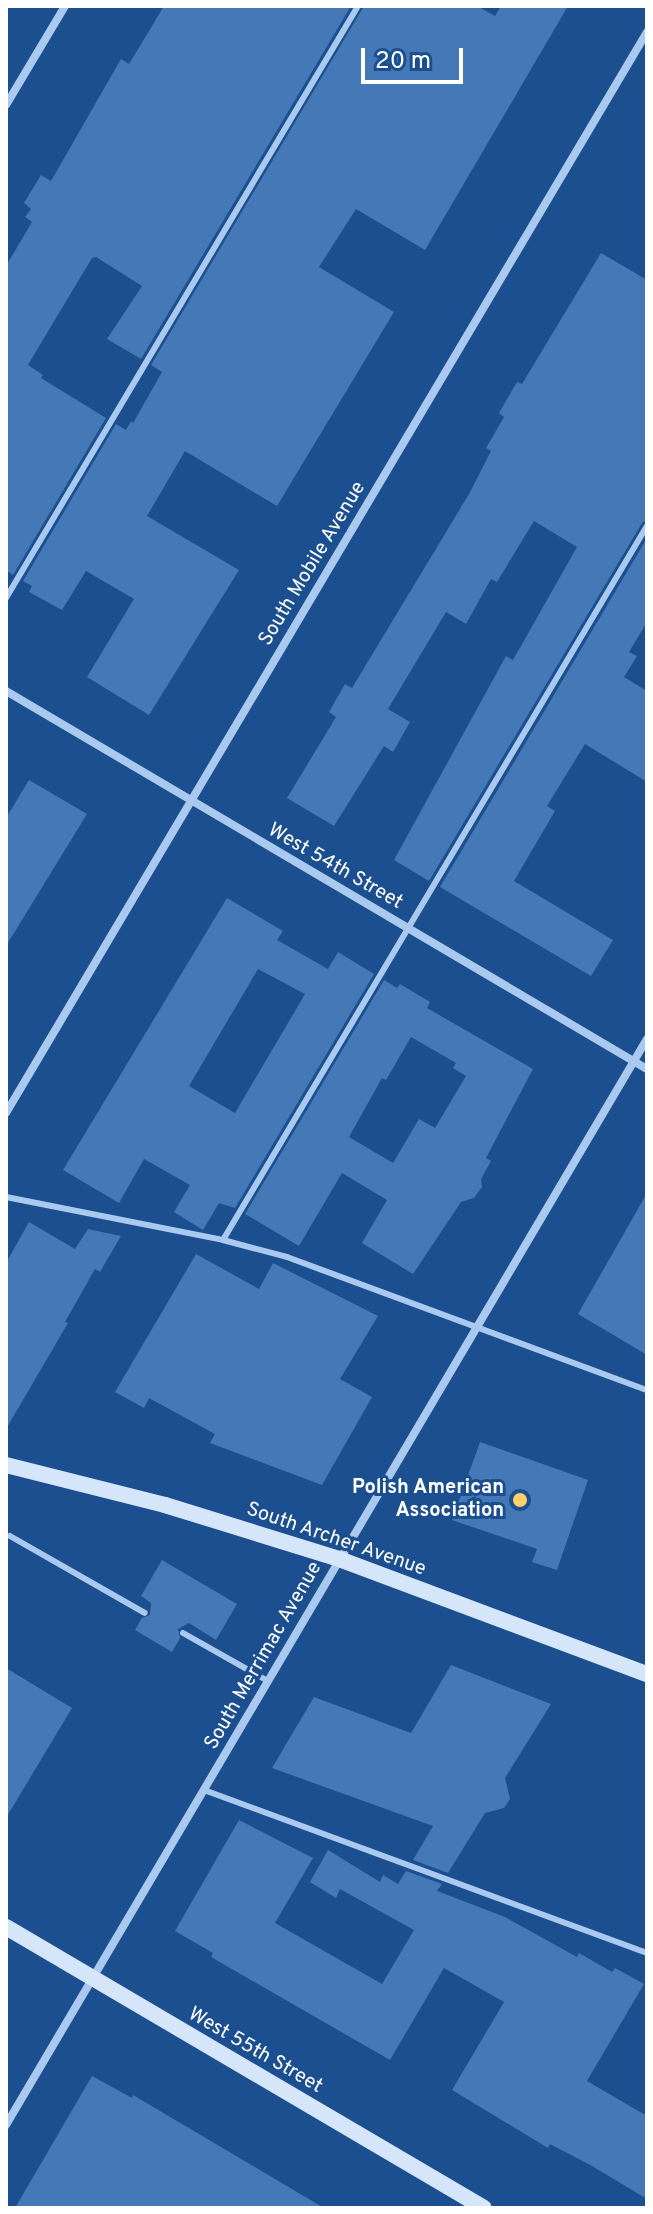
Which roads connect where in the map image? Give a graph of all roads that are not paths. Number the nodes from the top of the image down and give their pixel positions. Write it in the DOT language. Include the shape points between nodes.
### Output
graph roads {
  1 [pos="65,6"];
  2 [pos="358,6"];
  3 [pos="647,32"];
  4 [pos="6,105"];
  5 [pos="647,526"];
  6 [pos="6,598"];
  7 [pos="6,691"];
  8 [pos="191,801"];
  9 [pos="408,928"];
  10 [pos="647,1039"];
  11 [pos="634,1062"];
  12 [pos="647,1069"];
  13 [pos="6,1113"];
  14 [pos="6,1197"];
  15 [pos="223,1240"];
  16 [pos="476,1327"];
  17 [pos="647,1390"];
  18 [pos="6,1465"];
  19 [pos="10,1536"];
  20 [pos="339,1559"];
  21 [pos="145,1613"];
  22 [pos="183,1633"];
  23 [pos="647,1674"];
  24 [pos="268,1681"];
  25 [pos="204,1790"];
  26 [pos="6,1927"];
  27 [pos="647,1953"];
  28 [pos="92,1978"];
  29 [pos="6,2125"];
  30 [pos="484,2208"];
  1 -- 4 [label="street"];
  2 -- 6 [label="lane"];
  3 -- 8 [label="street, South Mobile Avenue"];
  5 -- 9 [label="lane"];
  7 -- 8 [label="street, West 54th Street"];
  8 -- 9 [label="street, West 54th Street"];
  8 -- 13 [label="street, South Mobile Avenue"];
  9 -- 11 [label="street, West 54th Street"];
  9 -- 15 [label="lane"];
  10 -- 11 [label="street, South Merrimac Avenue"];
  11 -- 12 [label="street, West 54th Street"];
  11 -- 16 [label="street, South Merrimac Avenue"];
  14 -- 15 [label="lane"];
  15 -- 16 [label="lane" via="287,1257"];
  16 -- 17 [label="lane"];
  16 -- 20 [label="street, South Merrimac Avenue"];
  18 -- 20 [label="main road, South Archer Avenue" via="165,1505"];
  19 -- 21 [label="lane"];
  20 -- 23 [label="main road, South Archer Avenue"];
  20 -- 24 [label="street, South Merrimac Avenue"];
  22 -- 24 [label="lane"];
  24 -- 25 [label="street, South Merrimac Avenue"];
  25 -- 27 [label="lane"];
  25 -- 28 [label="street, South Merrimac Avenue"];
  26 -- 28 [label="main road, West 55th Street"];
  28 -- 29 [label="street, South Merrimac Avenue"];
  28 -- 30 [label="main road, West 55th Street"];
}
